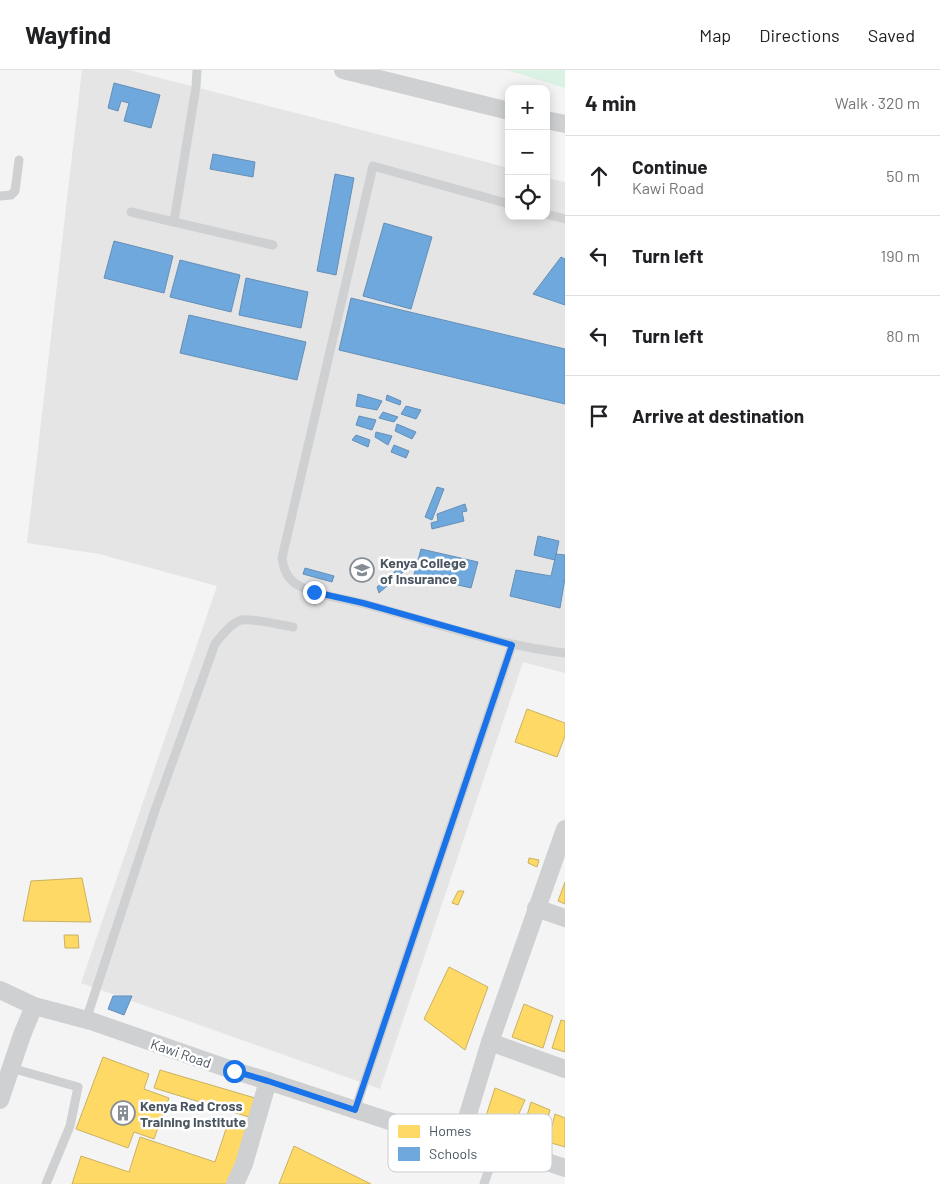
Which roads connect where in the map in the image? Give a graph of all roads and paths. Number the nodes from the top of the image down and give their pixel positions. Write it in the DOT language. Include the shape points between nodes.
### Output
graph roads {
  1 [pos="196,70"];
  2 [pos="343,70"];
  3 [pos="505,110"];
  4 [pos="550,121"];
  5 [pos="565,124"];
  6 [pos="19,160"];
  7 [pos="0,196"];
  8 [pos="505,203"];
  9 [pos="131,212"];
  10 [pos="550,215"];
  11 [pos="565,219"];
  12 [pos="174,221"];
  13 [pos="273,245"];
  14 [pos="293,627"];
  15 [pos="512,645"];
  16 [pos="565,653"];
  17 [pos="565,829"];
  18 [pos="536,908"];
  19 [pos="565,918"];
  20 [pos="0,990"];
  21 [pos="34,1006"];
  22 [pos="86,1020"];
  23 [pos="490,1042"];
  24 [pos="11,1068"];
  25 [pos="565,1069"];
  26 [pos="268,1081"];
  27 [pos="0,1100"];
  28 [pos="355,1110"];
  29 [pos="468,1114"];
  30 [pos="388,1121"];
  31 [pos="552,1164"];
  32 [pos="565,1168"];
  33 [pos="488,1172"];
  34 [pos="46,1184"];
  35 [pos="235,1184"];
  36 [pos="484,1184"];
  1 -- 12 [label="lane"];
  2 -- 3 [label="street"];
  4 -- 5 [label="street"];
  6 -- 7 [label="lane" via="15,191 11,195"];
  8 -- 15 [label="lane" via="373,166 282,558 285,574 314,592"];
  9 -- 12 [label="lane"];
  10 -- 11 [label="lane"];
  12 -- 13 [label="lane"];
  14 -- 22 [label="lane" via="240,620 215,644 154,813"];
  15 -- 16 [label="lane"];
  15 -- 28 [label="lane"];
  17 -- 18 [label="street"];
  18 -- 19 [label="street"];
  18 -- 23 [label="street"];
  20 -- 21 [label="street, Kawi Road"];
  21 -- 22 [label="street, Kawi Road"];
  21 -- 24 [label="street"];
  22 -- 26 [label="street, Kawi Road"];
  23 -- 25 [label="street"];
  23 -- 29 [label="street"];
  24 -- 27 [label="street"];
  24 -- 34 [label="lane" via="78,1088 70,1126"];
  26 -- 28 [label="street, Kawi Road"];
  26 -- 35 [label="street"];
  28 -- 30 [label="street, Kawi Road"];
  31 -- 32 [label="street, Kawi Road"];
  33 -- 36 [label="lane"];
}
